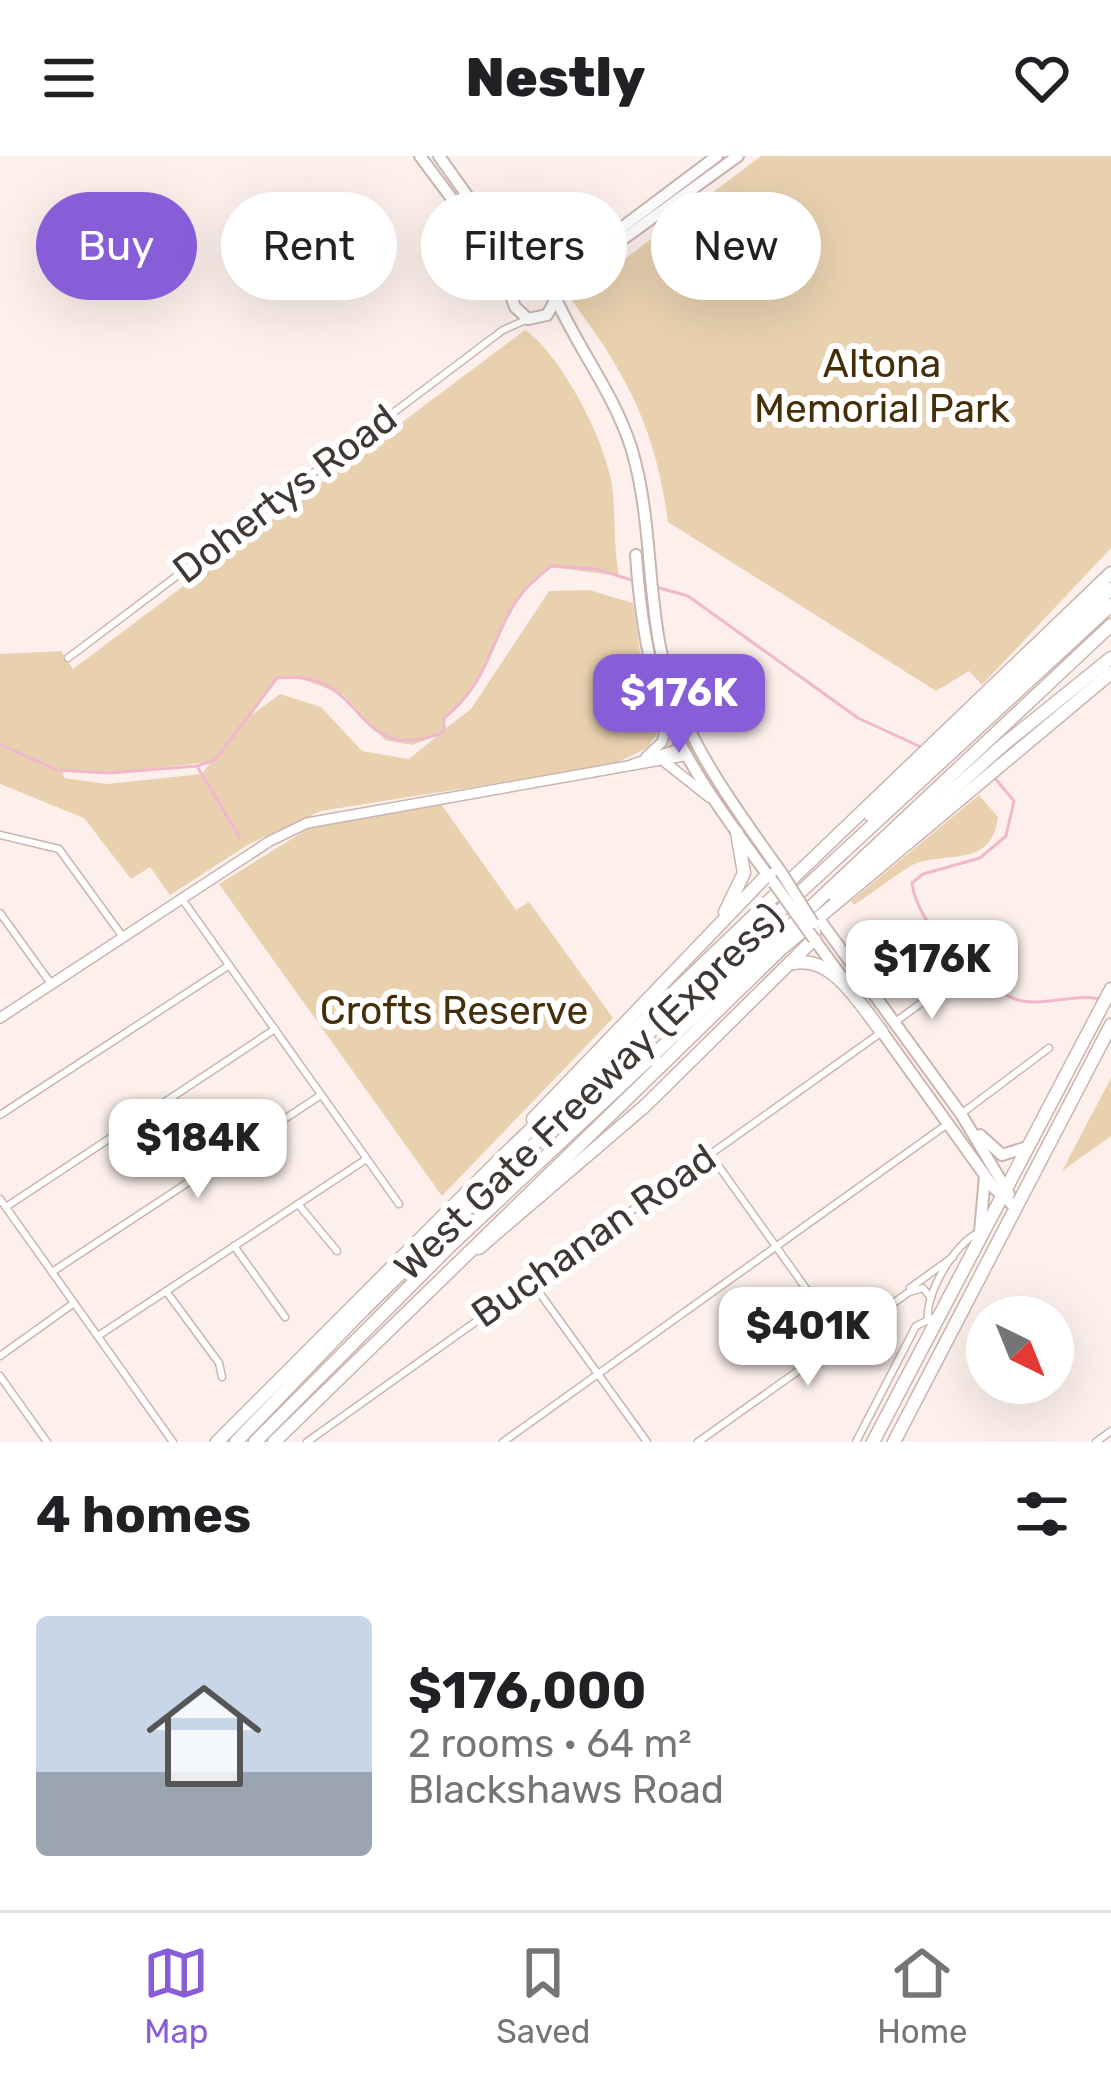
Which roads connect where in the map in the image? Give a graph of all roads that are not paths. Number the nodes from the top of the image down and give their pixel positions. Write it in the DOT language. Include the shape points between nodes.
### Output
graph roads {
  1 [pos="420,156"];
  2 [pos="439,156"];
  3 [pos="717,156"];
  4 [pos="738,156"];
  5 [pos="465,192"];
  6 [pos="627,224"];
  7 [pos="627,236"];
  8 [pos="555,300"];
  9 [pos="557,300"];
  10 [pos="513,302"];
  11 [pos="530,319"];
  12 [pos="503,329"];
  13 [pos="636,555"];
  14 [pos="1111,573"];
  15 [pos="1111,587"];
  16 [pos="1111,605"];
  17 [pos="1111,628"];
  18 [pos="68,658"];
  19 [pos="1111,658"];
  20 [pos="1111,673"];
  21 [pos="995,686"];
  22 [pos="667,723"];
  23 [pos="960,731"];
  24 [pos="698,746"];
  25 [pos="1007,749"];
  26 [pos="681,752"];
  27 [pos="642,761"];
  28 [pos="666,763"];
  29 [pos="616,770"];
  30 [pos="914,774"];
  31 [pos="714,801"];
  32 [pos="737,833"];
  33 [pos="0,835"];
  34 [pos="774,877"];
  35 [pos="182,898"];
  36 [pos="0,913"];
  37 [pos="816,921"];
  38 [pos="123,938"];
  39 [pos="814,939"];
  40 [pos="703,942"];
  41 [pos="792,964"];
  42 [pos="230,965"];
  43 [pos="52,985"];
  44 [pos="945,986"];
  45 [pos="1111,989"];
  46 [pos="0,1018"];
  47 [pos="895,1022"];
  48 [pos="274,1029"];
  49 [pos="1108,1031"];
  50 [pos="882,1032"];
  51 [pos="1049,1048"];
  52 [pos="321,1095"];
  53 [pos="962,1114"];
  54 [pos="0,1115"];
  55 [pos="949,1123"];
  56 [pos="1024,1148"];
  57 [pos="710,1154"];
  58 [pos="502,1157"];
  59 [pos="367,1159"];
  60 [pos="985,1174"];
  61 [pos="1003,1190"];
  62 [pos="0,1199"];
  63 [pos="298,1204"];
  64 [pos="399,1204"];
  65 [pos="6,1207"];
  66 [pos="1016,1208"];
  67 [pos="980,1232"];
  68 [pos="234,1246"];
  69 [pos="776,1246"];
  70 [pos="338,1251"];
  71 [pos="954,1256"];
  72 [pos="52,1272"];
  73 [pos="531,1281"];
  74 [pos="166,1291"];
  75 [pos="931,1298"];
  76 [pos="894,1302"];
  77 [pos="74,1303"];
  78 [pos="285,1317"];
  79 [pos="931,1323"];
  80 [pos="98,1336"];
  81 [pos="842,1339"];
  82 [pos="0,1356"];
  83 [pos="599,1374"];
  84 [pos="0,1376"];
  85 [pos="222,1377"];
  86 [pos="335,1378"];
  87 [pos="1111,1431"];
  88 [pos="46,1442"];
  89 [pos="173,1442"];
  90 [pos="217,1442"];
  91 [pos="236,1442"];
  92 [pos="255,1442"];
  93 [pos="274,1442"];
  94 [pos="307,1442"];
  95 [pos="503,1442"];
  96 [pos="647,1442"];
  97 [pos="698,1442"];
  98 [pos="856,1442"];
  99 [pos="872,1442"];
  100 [pos="894,1442"];
  101 [pos="1096,1442"];
  1 -- 10 [label="main road" via="500,262"];
  2 -- 5 [label="main road"];
  3 -- 6 [label="main road"];
  4 -- 7 [label="main road"];
  8 -- 11 [label="main road" via="547,315"];
  9 -- 24 [label="main road" via="631,446 666,671"];
  10 -- 11 [label="main road"];
  10 -- 12 [label="street, Dohertys Road"];
  11 -- 12 [label="street, Dohertys Road"];
  12 -- 18 [label="street, Dohertys Road"];
  13 -- 22 [label="main road" via="651,677"];
  14 -- 21 [label="highway"];
  15 -- 21 [label="highway"];
  15 -- 23 [label="highway"];
  16 -- 23 [label="highway, West Gate Freeway (Express)"];
  17 -- 92 [label="highway, West Gate Freeway (Express)" via="449,1247"];
  19 -- 25 [label="highway"];
  20 -- 25 [label="highway"];
  21 -- 23 [label="highway"];
  22 -- 26 [label="main road"];
  22 -- 27 [label="main road" via="662,742"];
  23 -- 30 [label="highway, West Gate Freeway (Express)"];
  24 -- 26 [label="main road"];
  24 -- 34 [label="main road"];
  25 -- 86 [label="highway" via="782,949"];
  26 -- 27 [label="main road"];
  26 -- 28 [label="main road"];
  26 -- 31 [label="main road"];
  27 -- 29 [label="main road"];
  28 -- 29 [label="main road"];
  28 -- 31 [label="main road"];
  29 -- 35 [label="main road" via="330,816 281,835"];
  30 -- 58 [label="highway"];
  30 -- 91 [label="highway, West Gate Freeway (Express)"];
  31 -- 32 [label="main road"];
  32 -- 34 [label="main road"];
  32 -- 40 [label="highway" via="744,873"];
  33 -- 38 [label="street" via="59,849"];
  34 -- 37 [label="main road, bridge"];
  34 -- 39 [label="main road, bridge"];
  34 -- 40 [label="highway"];
  35 -- 38 [label="main road"];
  35 -- 42 [label="street"];
  36 -- 43 [label="street"];
  37 -- 39 [label="main road"];
  37 -- 47 [label="main road"];
  38 -- 43 [label="main road"];
  39 -- 41 [label="highway"];
  39 -- 50 [label="main road"];
  40 -- 58 [label="highway" via="593,1050"];
  41 -- 50 [label="highway" via="827,968"];
  41 -- 86 [label="highway" via="646,1105"];
  42 -- 48 [label="street"];
  42 -- 54 [label="street"];
  43 -- 46 [label="main road"];
  44 -- 47 [label="street"];
  45 -- 56 [label="highway"];
  47 -- 50 [label="main road"];
  47 -- 53 [label="main road"];
  48 -- 52 [label="street"];
  48 -- 65 [label="street"];
  49 -- 66 [label="highway"];
  50 -- 55 [label="main road"];
  50 -- 57 [label="street, Buchanan Road"];
  51 -- 53 [label="street"];
  52 -- 59 [label="street"];
  52 -- 72 [label="street"];
  53 -- 55 [label="main road"];
  53 -- 56 [label="main road" via="998,1153"];
  53 -- 61 [label="main road"];
  55 -- 60 [label="main road"];
  55 -- 69 [label="street"];
  56 -- 61 [label="highway"];
  57 -- 69 [label="street"];
  57 -- 73 [label="street, Buchanan Road"];
  58 -- 90 [label="highway"];
  59 -- 63 [label="street"];
  59 -- 64 [label="street"];
  60 -- 61 [label="main road"];
  60 -- 67 [label="main road"];
  61 -- 66 [label="main road"];
  61 -- 67 [label="highway"];
  62 -- 65 [label="street"];
  63 -- 68 [label="street"];
  63 -- 70 [label="street"];
  65 -- 72 [label="street"];
  66 -- 100 [label="highway"];
  67 -- 71 [label="street"];
  67 -- 79 [label="highway"];
  68 -- 74 [label="street"];
  68 -- 78 [label="street"];
  69 -- 81 [label="street"];
  69 -- 83 [label="street"];
  71 -- 75 [label="street"];
  71 -- 76 [label="street"];
  72 -- 77 [label="street"];
  73 -- 83 [label="street"];
  73 -- 94 [label="street, Buchanan Road"];
  74 -- 80 [label="street"];
  74 -- 85 [label="street"];
  75 -- 76 [label="street" via="920,1288"];
  75 -- 79 [label="street"];
  76 -- 81 [label="street"];
  77 -- 80 [label="street"];
  77 -- 82 [label="street"];
  79 -- 98 [label="street" via="916,1326"];
  79 -- 99 [label="highway"];
  80 -- 89 [label="street"];
  81 -- 97 [label="street"];
  83 -- 95 [label="street"];
  83 -- 96 [label="street"];
  84 -- 88 [label="street"];
  86 -- 93 [label="highway"];
  87 -- 101 [label="street"];
}
